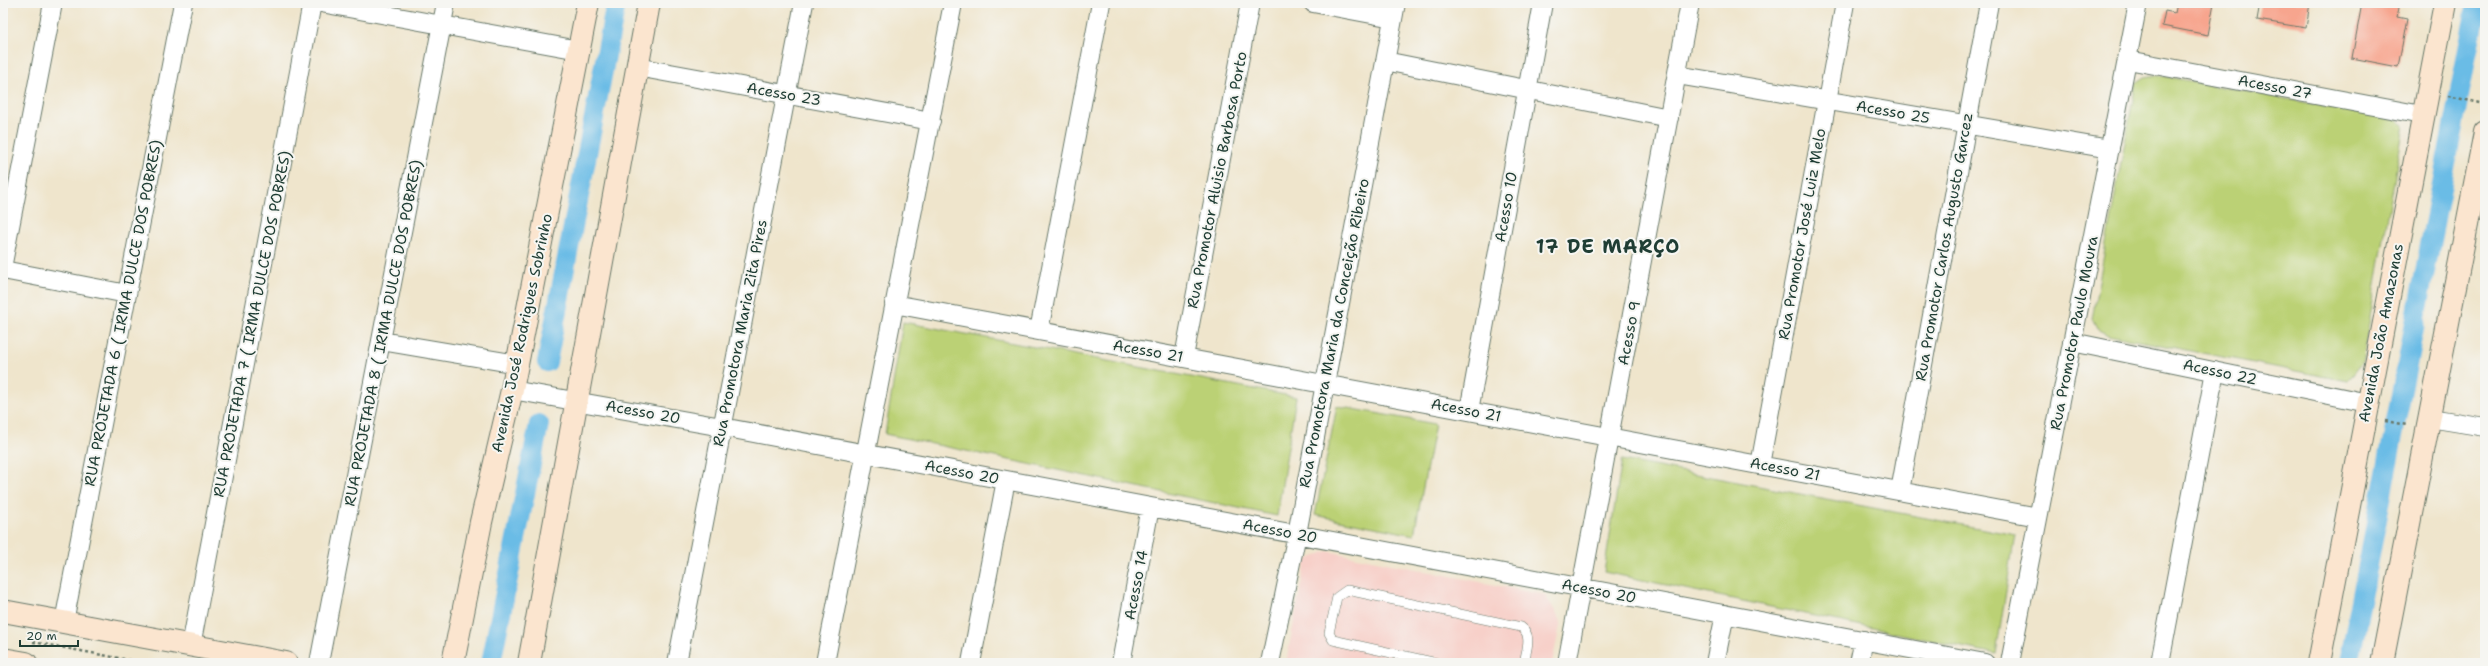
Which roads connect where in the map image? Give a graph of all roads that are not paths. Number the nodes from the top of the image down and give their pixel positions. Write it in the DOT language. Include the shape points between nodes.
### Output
graph roads {
  1 [pos="53,3"];
  2 [pos="183,3"];
  3 [pos="312,3"];
  4 [pos="321,3"];
  5 [pos="446,3"];
  6 [pos="588,3"];
  7 [pos="649,3"];
  8 [pos="804,3"];
  9 [pos="953,3"];
  10 [pos="1101,3"];
  11 [pos="1250,3"];
  12 [pos="1313,3"];
  13 [pos="1543,3"];
  14 [pos="1690,3"];
  15 [pos="1845,3"];
  16 [pos="1989,3"];
  17 [pos="2138,3"];
  18 [pos="2445,3"];
  19 [pos="1395,10"];
  20 [pos="442,26"];
  21 [pos="579,50"];
  22 [pos="2128,60"];
  23 [pos="1385,61"];
  24 [pos="637,67"];
  25 [pos="1677,75"];
  26 [pos="1527,90"];
  27 [pos="786,94"];
  28 [pos="1827,101"];
  29 [pos="2422,115"];
  30 [pos="1669,118"];
  31 [pos="931,121"];
  32 [pos="1966,125"];
  33 [pos="2485,132"];
  34 [pos="2110,149"];
  35 [pos="3,263"];
  36 [pos="3,270"];
  37 [pos="127,294"];
  38 [pos="894,304"];
  39 [pos="1039,331"];
  40 [pos="381,341"];
  41 [pos="2072,342"];
  42 [pos="1184,357"];
  43 [pos="517,364"];
  44 [pos="2215,371"];
  45 [pos="1325,384"];
  46 [pos="512,390"];
  47 [pos="576,400"];
  48 [pos="2368,403"];
  49 [pos="1469,411"];
  50 [pos="2421,422"];
  51 [pos="2485,426"];
  52 [pos="722,427"];
  53 [pos="1609,437"];
  54 [pos="865,454"];
  55 [pos="1760,465"];
  56 [pos="1006,480"];
  57 [pos="1900,491"];
  58 [pos="1150,507"];
  59 [pos="2038,516"];
  60 [pos="1297,534"];
  61 [pos="1581,588"];
  62 [pos="3,611"];
  63 [pos="1725,614"];
  64 [pos="64,622"];
  65 [pos="1864,640"];
  66 [pos="191,646"];
  67 [pos="3,659"];
  68 [pos="26,663"];
  69 [pos="286,663"];
  70 [pos="319,663"];
  71 [pos="453,663"];
  72 [pos="529,663"];
  73 [pos="677,663"];
  74 [pos="826,663"];
  75 [pos="972,663"];
  76 [pos="1121,663"];
  77 [pos="1270,663"];
  78 [pos="1437,663"];
  79 [pos="1524,663"];
  80 [pos="1567,663"];
  81 [pos="1715,663"];
  82 [pos="1859,663"];
  83 [pos="1985,663"];
  84 [pos="2010,663"];
  85 [pos="2160,663"];
  86 [pos="2318,663"];
  87 [pos="2382,663"];
  1 -- 35 [label="street"];
  2 -- 37 [label="street, RUA PROJETADA 6 ( IRMA DULCE DOS POBRES)"];
  3 -- 66 [label="street, RUA PROJETADA 7 ( IRMA DULCE DOS POBRES)"];
  4 -- 20 [label="street"];
  5 -- 20 [label="street, RUA PROJETADA 8 ( IRMA DULCE DOS POBRES)"];
  6 -- 21 [label="street, Avenida José Rodrigues Sobrinho"];
  7 -- 24 [label="street"];
  8 -- 27 [label="street, Rua Promotora Maria Zita Pires"];
  9 -- 31 [label="street"];
  10 -- 39 [label="street"];
  11 -- 42 [label="street, Rua Promotor Aluisio Barbosa Porto"];
  12 -- 19 [label="street"];
  13 -- 26 [label="street, Acesso 10"];
  14 -- 25 [label="street, Acesso 9"];
  15 -- 28 [label="street, Rua Promotor José Luiz Melo"];
  16 -- 32 [label="street, Rua Promotor Carlos Augusto Garcez"];
  17 -- 22 [label="street, Rua Promotor Paulo Moura"];
  18 -- 29 [label="street, Avenida João Amazonas"];
  19 -- 23 [label="street, Rua Promotora Maria da Conceição Ribeiro"];
  20 -- 21 [label="street"];
  20 -- 40 [label="street, RUA PROJETADA 8 ( IRMA DULCE DOS POBRES)"];
  21 -- 43 [label="street, Avenida José Rodrigues Sobrinho"];
  22 -- 29 [label="street, Acesso 27"];
  22 -- 34 [label="street, Rua Promotor Paulo Moura"];
  23 -- 26 [label="street"];
  23 -- 45 [label="street, Rua Promotora Maria da Conceição Ribeiro"];
  24 -- 27 [label="street, Acesso 23"];
  24 -- 47 [label="street"];
  25 -- 28 [label="street, Acesso 25"];
  25 -- 30 [label="street, Acesso 9"];
  26 -- 30 [label="street"];
  26 -- 49 [label="street, Acesso 10"];
  27 -- 31 [label="street, Acesso 23"];
  27 -- 52 [label="street, Rua Promotora Maria Zita Pires"];
  28 -- 32 [label="street, Acesso 25"];
  28 -- 55 [label="street, Rua Promotor José Luiz Melo"];
  29 -- 48 [label="street, Avenida João Amazonas"];
  30 -- 53 [label="street, Acesso 9"];
  31 -- 38 [label="street"];
  32 -- 34 [label="street, Acesso 25"];
  32 -- 57 [label="street, Rua Promotor Carlos Augusto Garcez"];
  33 -- 50 [label="street"];
  34 -- 41 [label="street, Rua Promotor Paulo Moura"];
  36 -- 37 [label="street"];
  37 -- 64 [label="street, RUA PROJETADA 6 ( IRMA DULCE DOS POBRES)"];
  38 -- 39 [label="street, Acesso 21"];
  38 -- 54 [label="street"];
  39 -- 42 [label="street, Acesso 21"];
  40 -- 43 [label="street"];
  40 -- 70 [label="street, RUA PROJETADA 8 ( IRMA DULCE DOS POBRES)"];
  41 -- 44 [label="street, Acesso 22"];
  41 -- 59 [label="street, Rua Promotor Paulo Moura"];
  42 -- 45 [label="street, Acesso 21"];
  43 -- 46 [label="street, Avenida José Rodrigues Sobrinho"];
  44 -- 48 [label="street, Acesso 22"];
  44 -- 85 [label="street"];
  45 -- 49 [label="street, Acesso 21"];
  45 -- 60 [label="street, Rua Promotora Maria da Conceição Ribeiro"];
  46 -- 47 [label="street, Acesso 20"];
  46 -- 71 [label="street, Avenida José Rodrigues Sobrinho" via="481,522"];
  47 -- 52 [label="street, Acesso 20"];
  47 -- 72 [label="street"];
  48 -- 86 [label="street, Avenida João Amazonas"];
  49 -- 53 [label="street, Acesso 21"];
  50 -- 51 [label="street"];
  50 -- 87 [label="street"];
  52 -- 54 [label="street, Acesso 20"];
  52 -- 73 [label="street, Rua Promotora Maria Zita Pires"];
  53 -- 55 [label="street, Acesso 21"];
  53 -- 61 [label="street, Acesso 9"];
  54 -- 56 [label="street, Acesso 20"];
  54 -- 74 [label="street"];
  55 -- 57 [label="street, Acesso 21"];
  56 -- 58 [label="street, Acesso 20"];
  56 -- 75 [label="street"];
  57 -- 59 [label="street, Acesso 21"];
  58 -- 60 [label="street, Acesso 20"];
  58 -- 76 [label="street, Acesso 14"];
  59 -- 84 [label="street, Rua Promotor Paulo Moura"];
  60 -- 61 [label="street, Acesso 20"];
  60 -- 77 [label="street, Rua Promotora Maria da Conceição Ribeiro"];
  61 -- 63 [label="street, Acesso 20"];
  61 -- 80 [label="street, Acesso 9"];
  62 -- 64 [label="street"];
  63 -- 65 [label="street, Acesso 20"];
  63 -- 81 [label="street"];
  64 -- 66 [label="street"];
  65 -- 82 [label="street"];
  65 -- 83 [label="street, Acesso 20"];
  66 -- 69 [label="street"];
  67 -- 68 [label="street"];
  78 -- 79 [label="lane" via="1333,640 1329,633 1337,597 1347,590 1521,627 1526,630 1528,637"];
}
